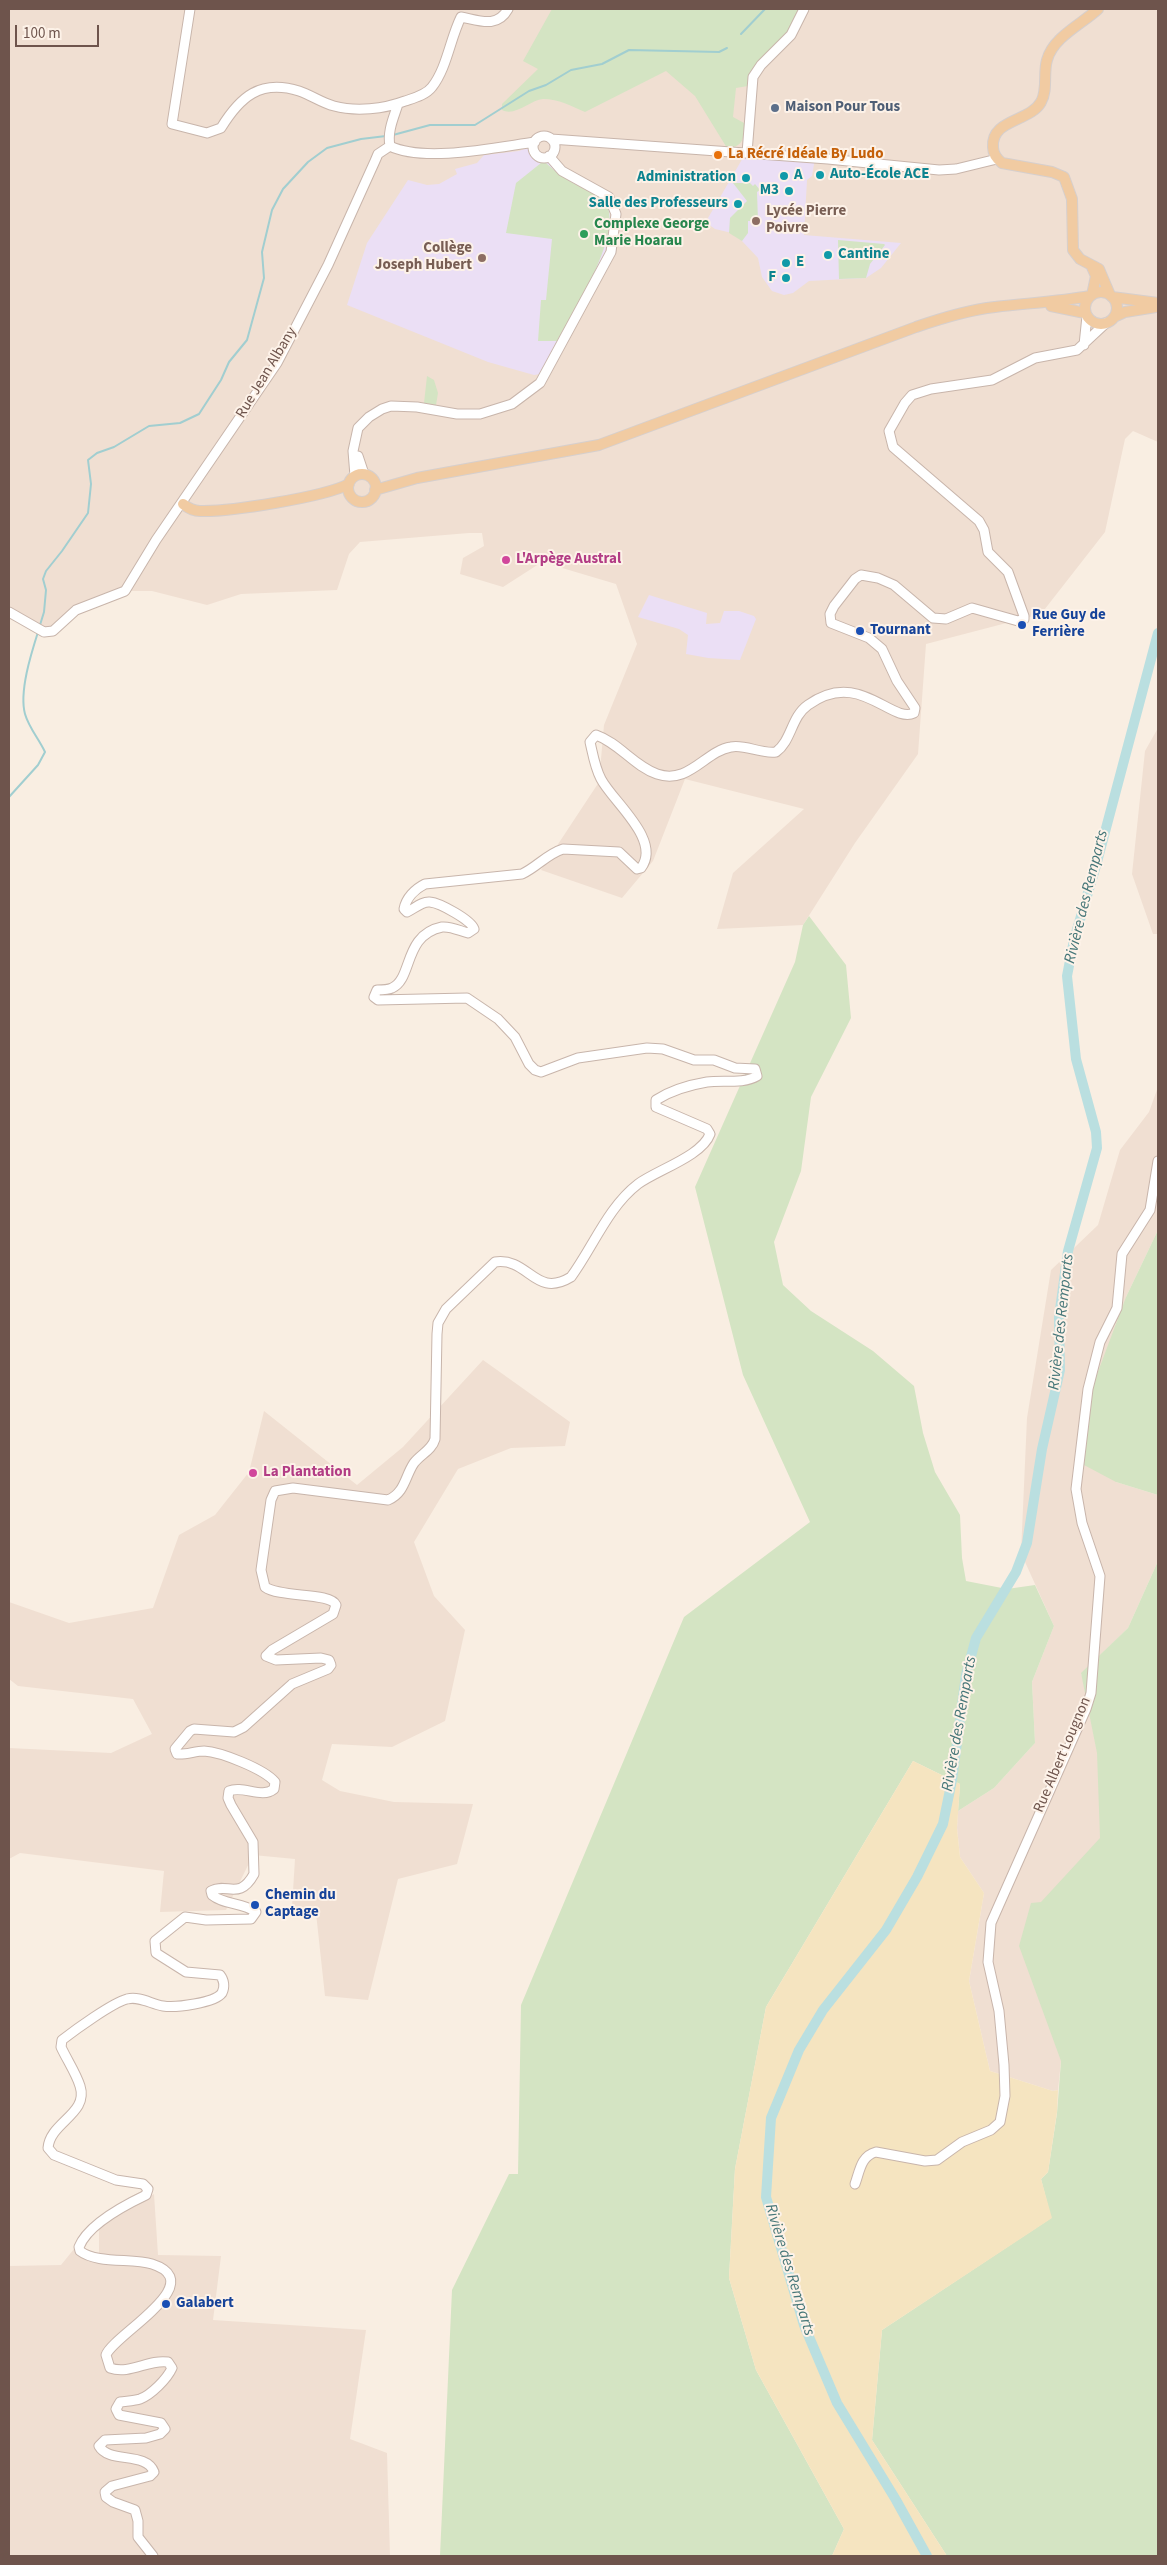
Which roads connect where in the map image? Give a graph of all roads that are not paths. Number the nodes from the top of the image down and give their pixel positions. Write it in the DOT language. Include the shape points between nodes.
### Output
graph roads {
  1 [pos="190,9"];
  2 [pos="508,9"];
  3 [pos="804,9"];
  4 [pos="1098,9"];
  5 [pos="398,104"];
  6 [pos="390,140"];
  7 [pos="535,146"];
  8 [pos="552,149"];
  9 [pos="746,153"];
  10 [pos="997,159"];
  11 [pos="1090,264"];
  12 [pos="1091,295"];
  13 [pos="1111,296"];
  14 [pos="1032,304"];
  15 [pos="1158,305"];
  16 [pos="1086,315"];
  17 [pos="1110,320"];
  18 [pos="1084,345"];
  19 [pos="360,478"];
  20 [pos="417,478"];
  21 [pos="375,490"];
  22 [pos="309,496"];
  23 [pos="351,496"];
  24 [pos="183,504"];
  25 [pos="9,612"];
  26 [pos="1158,1161"];
  27 [pos="855,2184"];
  28 [pos="153,2556"];
  1 -- 5 [label="street" via="172,124 202,132 218,131 237,104 266,88 294,90 346,108"];
  2 -- 5 [label="street" via="501,19 492,22 461,17 432,87 424,94"];
  3 -- 9 [label="street" via="791,35 753,77"];
  4 -- 10 [label="main road" via="1050,52 1041,102 994,136"];
  5 -- 6 [label="street"];
  6 -- 7 [label="street" via="401,150 431,154 513,145"];
  6 -- 24 [label="street, Rue Jean Albany" via="378,154 328,265 277,363"];
  7 -- 8 [label="street" via="542,157"];
  7 -- 8 [label="street" via="543,136"];
  8 -- 9 [label="street" via="579,141"];
  8 -- 19 [label="street" via="557,166 609,197 616,214 611,252 540,383 512,404 475,414 401,407 387,410 363,430 358,450"];
  9 -- 10 [label="street" via="940,170"];
  10 -- 11 [label="main road" via="1008,165 1062,174 1072,199 1072,250"];
  11 -- 12 [label="main road" via="1096,276"];
  11 -- 13 [label="main road" via="1101,272"];
  12 -- 13 [label="main road" via="1101,292"];
  12 -- 14 [label="main road"];
  12 -- 16 [label="main road" via="1085,303"];
  13 -- 15 [label="main road"];
  13 -- 17 [label="main road" via="1117,308"];
  14 -- 16 [label="main road"];
  14 -- 20 [label="main road" via="992,307 940,319 599,445"];
  15 -- 17 [label="main road" via="1125,312"];
  16 -- 17 [label="main road" via="1095,323"];
  16 -- 18 [label="street"];
  17 -- 18 [label="street"];
  18 -- 28 [label="street" via="1072,351 1035,358 992,380 912,395 889,431 893,447 979,521 988,552 1008,572 1014,584 1024,619 1011,620 972,608 946,619 933,618 894,584 861,575 855,579 834,606 830,614 831,624 869,638 882,649 897,681 915,708 914,713 903,715 864,695 848,691 826,696 808,704 796,717 786,742 776,752 732,746 694,769 666,776 642,766 596,735 590,742 601,779 645,843 647,853 641,868 637,869 619,852 563,849 522,874 425,884 410,896 404,909 407,912 429,902 464,918 474,929 468,933 443,927 426,934 413,948 400,982 392,989 377,990 374,997 386,1000 466,998 498,1019 515,1037 529,1064 541,1072 578,1058 646,1048 663,1049 694,1060 714,1060 735,1068 755,1069 757,1076 707,1082 665,1094 656,1100 656,1107 707,1130 710,1134 708,1140 694,1152 652,1174 626,1195 571,1277 560,1283 539,1282 515,1263 495,1262 446,1309 438,1322 435,1439 415,1462 396,1496 388,1500 293,1488 275,1491 270,1500 261,1570 265,1587 277,1594 329,1599 336,1605 334,1614 266,1656 276,1660 322,1658 331,1665 292,1684 244,1727 234,1732 194,1728 175,1749 177,1754 204,1752 227,1757 260,1771 274,1782 274,1789 267,1793 229,1791 231,1805 253,1842 254,1874 242,1887 231,1891 211,1891 221,1900 246,1905 256,1912 255,1916 251,1919 206,1920 185,1917 155,1942 156,1953 186,1972 220,1975 224,1988 217,1998 166,2007 142,1999 124,2000 62,2040 61,2047 82,2096 74,2113 52,2133 48,2141 48,2148 54,2155 116,2180 143,2184 148,2189 146,2195 116,2210 84,2238 79,2247 80,2252 89,2256 146,2262 162,2267 168,2276 170,2286 165,2298 113,2343 106,2355 110,2368 118,2370 158,2361 168,2362 172,2368 169,2375 150,2393 141,2399 120,2402 116,2409 119,2415 160,2423 165,2429 155,2436 105,2440 99,2446 107,2453 148,2464 154,2472 150,2476 112,2486 105,2492 113,2502 135,2510 138,2537"];
  19 -- 20 [label="main road"];
  19 -- 21 [label="main road"];
  19 -- 22 [label="main road"];
  19 -- 23 [label="main road"];
  20 -- 21 [label="main road"];
  21 -- 23 [label="main road" via="365,501"];
  22 -- 23 [label="main road"];
  22 -- 24 [label="main road" via="199,511 188,509"];
  24 -- 25 [label="street, Rue Jean Albany" via="125,591 84,606 53,631 44,632"];
  26 -- 27 [label="street, Rue Albert Lougnon" via="1150,1210 1122,1254 1117,1308 1100,1342 1088,1389 1076,1488 1082,1523 1100,1576 1091,1693 991,1923 988,1962 999,2011 1004,2065 1005,2096 1000,2122 991,2130 962,2142 937,2160 925,2161 876,2152 869,2154"];
}
